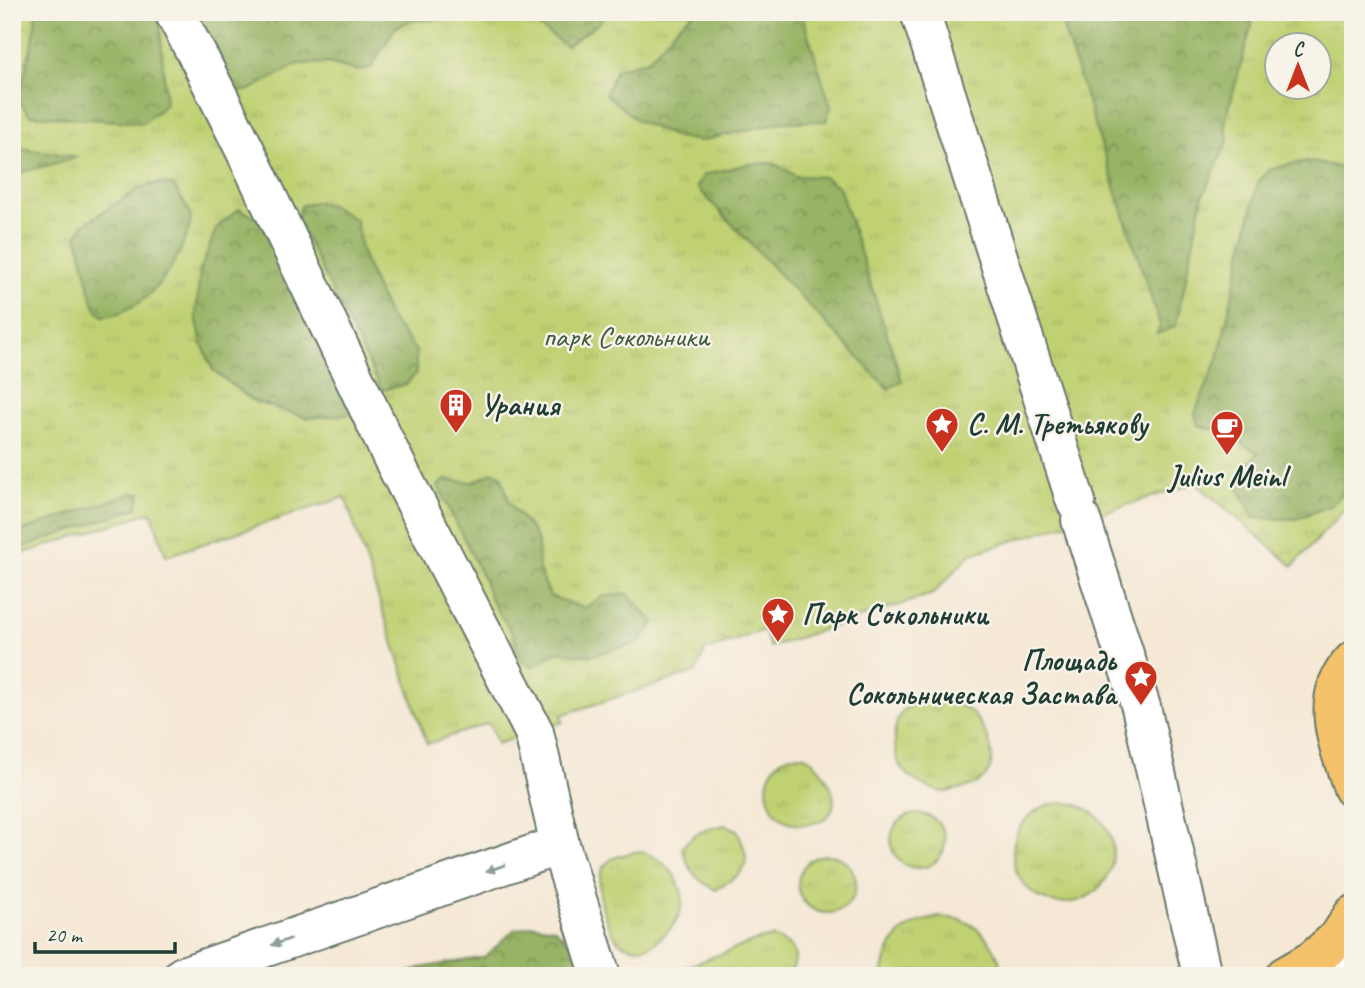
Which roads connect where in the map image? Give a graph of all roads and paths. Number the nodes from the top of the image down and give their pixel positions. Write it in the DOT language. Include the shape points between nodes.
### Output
graph roads {
  1 [pos="174,12"];
  2 [pos="920,12"];
  3 [pos="1353,661"];
  4 [pos="1353,788"];
  5 [pos="560,845"];
  6 [pos="1353,915"];
  7 [pos="1200,965"];
  8 [pos="1353,970"];
  9 [pos="183,976"];
  10 [pos="601,976"];
  11 [pos="1285,976"];
  12 [pos="1291,976"];
  1 -- 5 [label="street" via="392,457 534,732"];
  2 -- 7 [label="street" via="1141,707"];
  3 -- 4 [label="main road" via="1337,687 1333,708 1335,731"];
  5 -- 9 [label="street, one-way"];
  5 -- 10 [label="street"];
  6 -- 11 [label="main road" via="1339,937"];
  8 -- 12 [label="street"];
}
